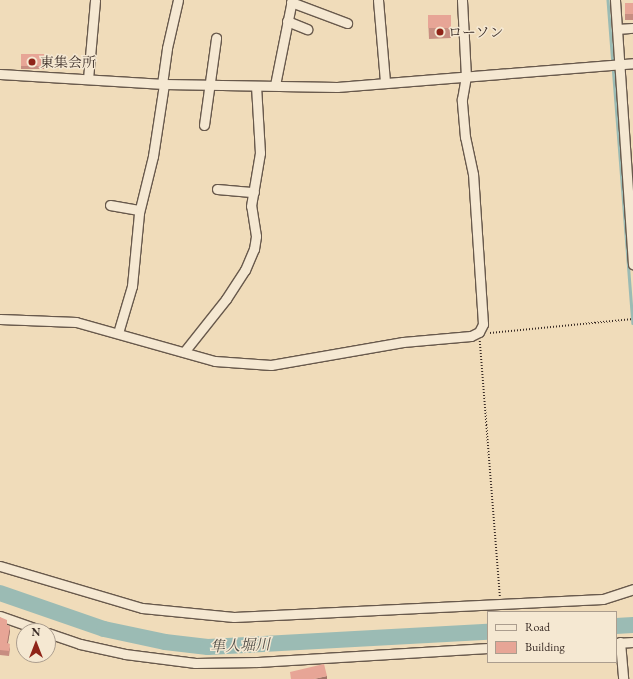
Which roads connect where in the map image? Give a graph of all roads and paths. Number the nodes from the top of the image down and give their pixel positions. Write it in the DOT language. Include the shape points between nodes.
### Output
graph roads {
  1 [pos="95,0"];
  2 [pos="178,0"];
  3 [pos="378,0"];
  4 [pos="462,0"];
  5 [pos="292,1"];
  6 [pos="615,3"];
  7 [pos="627,5"];
  8 [pos="287,21"];
  9 [pos="347,23"];
  10 [pos="633,28"];
  11 [pos="307,29"];
  12 [pos="617,29"];
  13 [pos="216,38"];
  14 [pos="633,63"];
  15 [pos="620,64"];
  16 [pos="0,74"];
  17 [pos="466,77"];
  18 [pos="88,79"];
  19 [pos="385,82"];
  20 [pos="163,84"];
  21 [pos="208,85"];
  22 [pos="275,85"];
  23 [pos="256,86"];
  24 [pos="623,116"];
  25 [pos="633,116"];
  26 [pos="204,125"];
  27 [pos="217,189"];
  28 [pos="254,192"];
  29 [pos="110,205"];
  30 [pos="139,210"];
  31 [pos="631,216"];
  32 [pos="632,243"];
  33 [pos="633,264"];
  34 [pos="0,319"];
  35 [pos="633,319"];
  36 [pos="479,332"];
  37 [pos="118,333"];
  38 [pos="184,352"];
  39 [pos="0,566"];
  40 [pos="633,589"];
  41 [pos="501,605"];
  42 [pos="0,616"];
  43 [pos="20,623"];
  44 [pos="56,636"];
  45 [pos="633,642"];
  46 [pos="618,643"];
  47 [pos="487,648"];
  48 [pos="623,679"];
  1 -- 18 [label="street"];
  2 -- 20 [label="street" via="167,48"];
  3 -- 19 [label="street"];
  4 -- 17 [label="street"];
  5 -- 8 [label="street"];
  5 -- 9 [label="street"];
  6 -- 7 [label="street"];
  6 -- 12 [label="street"];
  8 -- 11 [label="street"];
  8 -- 22 [label="street"];
  10 -- 12 [label="street"];
  12 -- 15 [label="street"];
  13 -- 21 [label="street"];
  14 -- 15 [label="street"];
  15 -- 17 [label="street"];
  15 -- 24 [label="street"];
  16 -- 18 [label="street"];
  17 -- 19 [label="street"];
  17 -- 36 [label="street" via="462,99 465,136 473,174 483,324"];
  18 -- 20 [label="street"];
  19 -- 22 [label="street" via="337,86"];
  20 -- 21 [label="street"];
  20 -- 30 [label="street" via="153,156"];
  21 -- 23 [label="street"];
  21 -- 26 [label="street"];
  22 -- 23 [label="street"];
  23 -- 28 [label="street" via="260,153"];
  24 -- 25 [label="street"];
  24 -- 31 [label="street"];
  27 -- 28 [label="street"];
  28 -- 38 [label="street" via="251,206 256,236 245,270 226,299"];
  29 -- 30 [label="street"];
  30 -- 37 [label="street" via="132,286"];
  31 -- 32 [label="street"];
  32 -- 33 [label="street"];
  34 -- 37 [label="street" via="70,322"];
  35 -- 36 [label="path" via="491,333"];
  36 -- 38 [label="street" via="471,336 403,342 271,365 215,361"];
  36 -- 41 [label="path"];
  37 -- 38 [label="street"];
  39 -- 41 [label="street" via="142,608 191,615 274,616"];
  40 -- 41 [label="street" via="603,599"];
  42 -- 43 [label="street"];
  44 -- 47 [label="street" via="126,654 195,663 258,662"];
  45 -- 46 [label="street"];
  46 -- 48 [label="street"];
}
